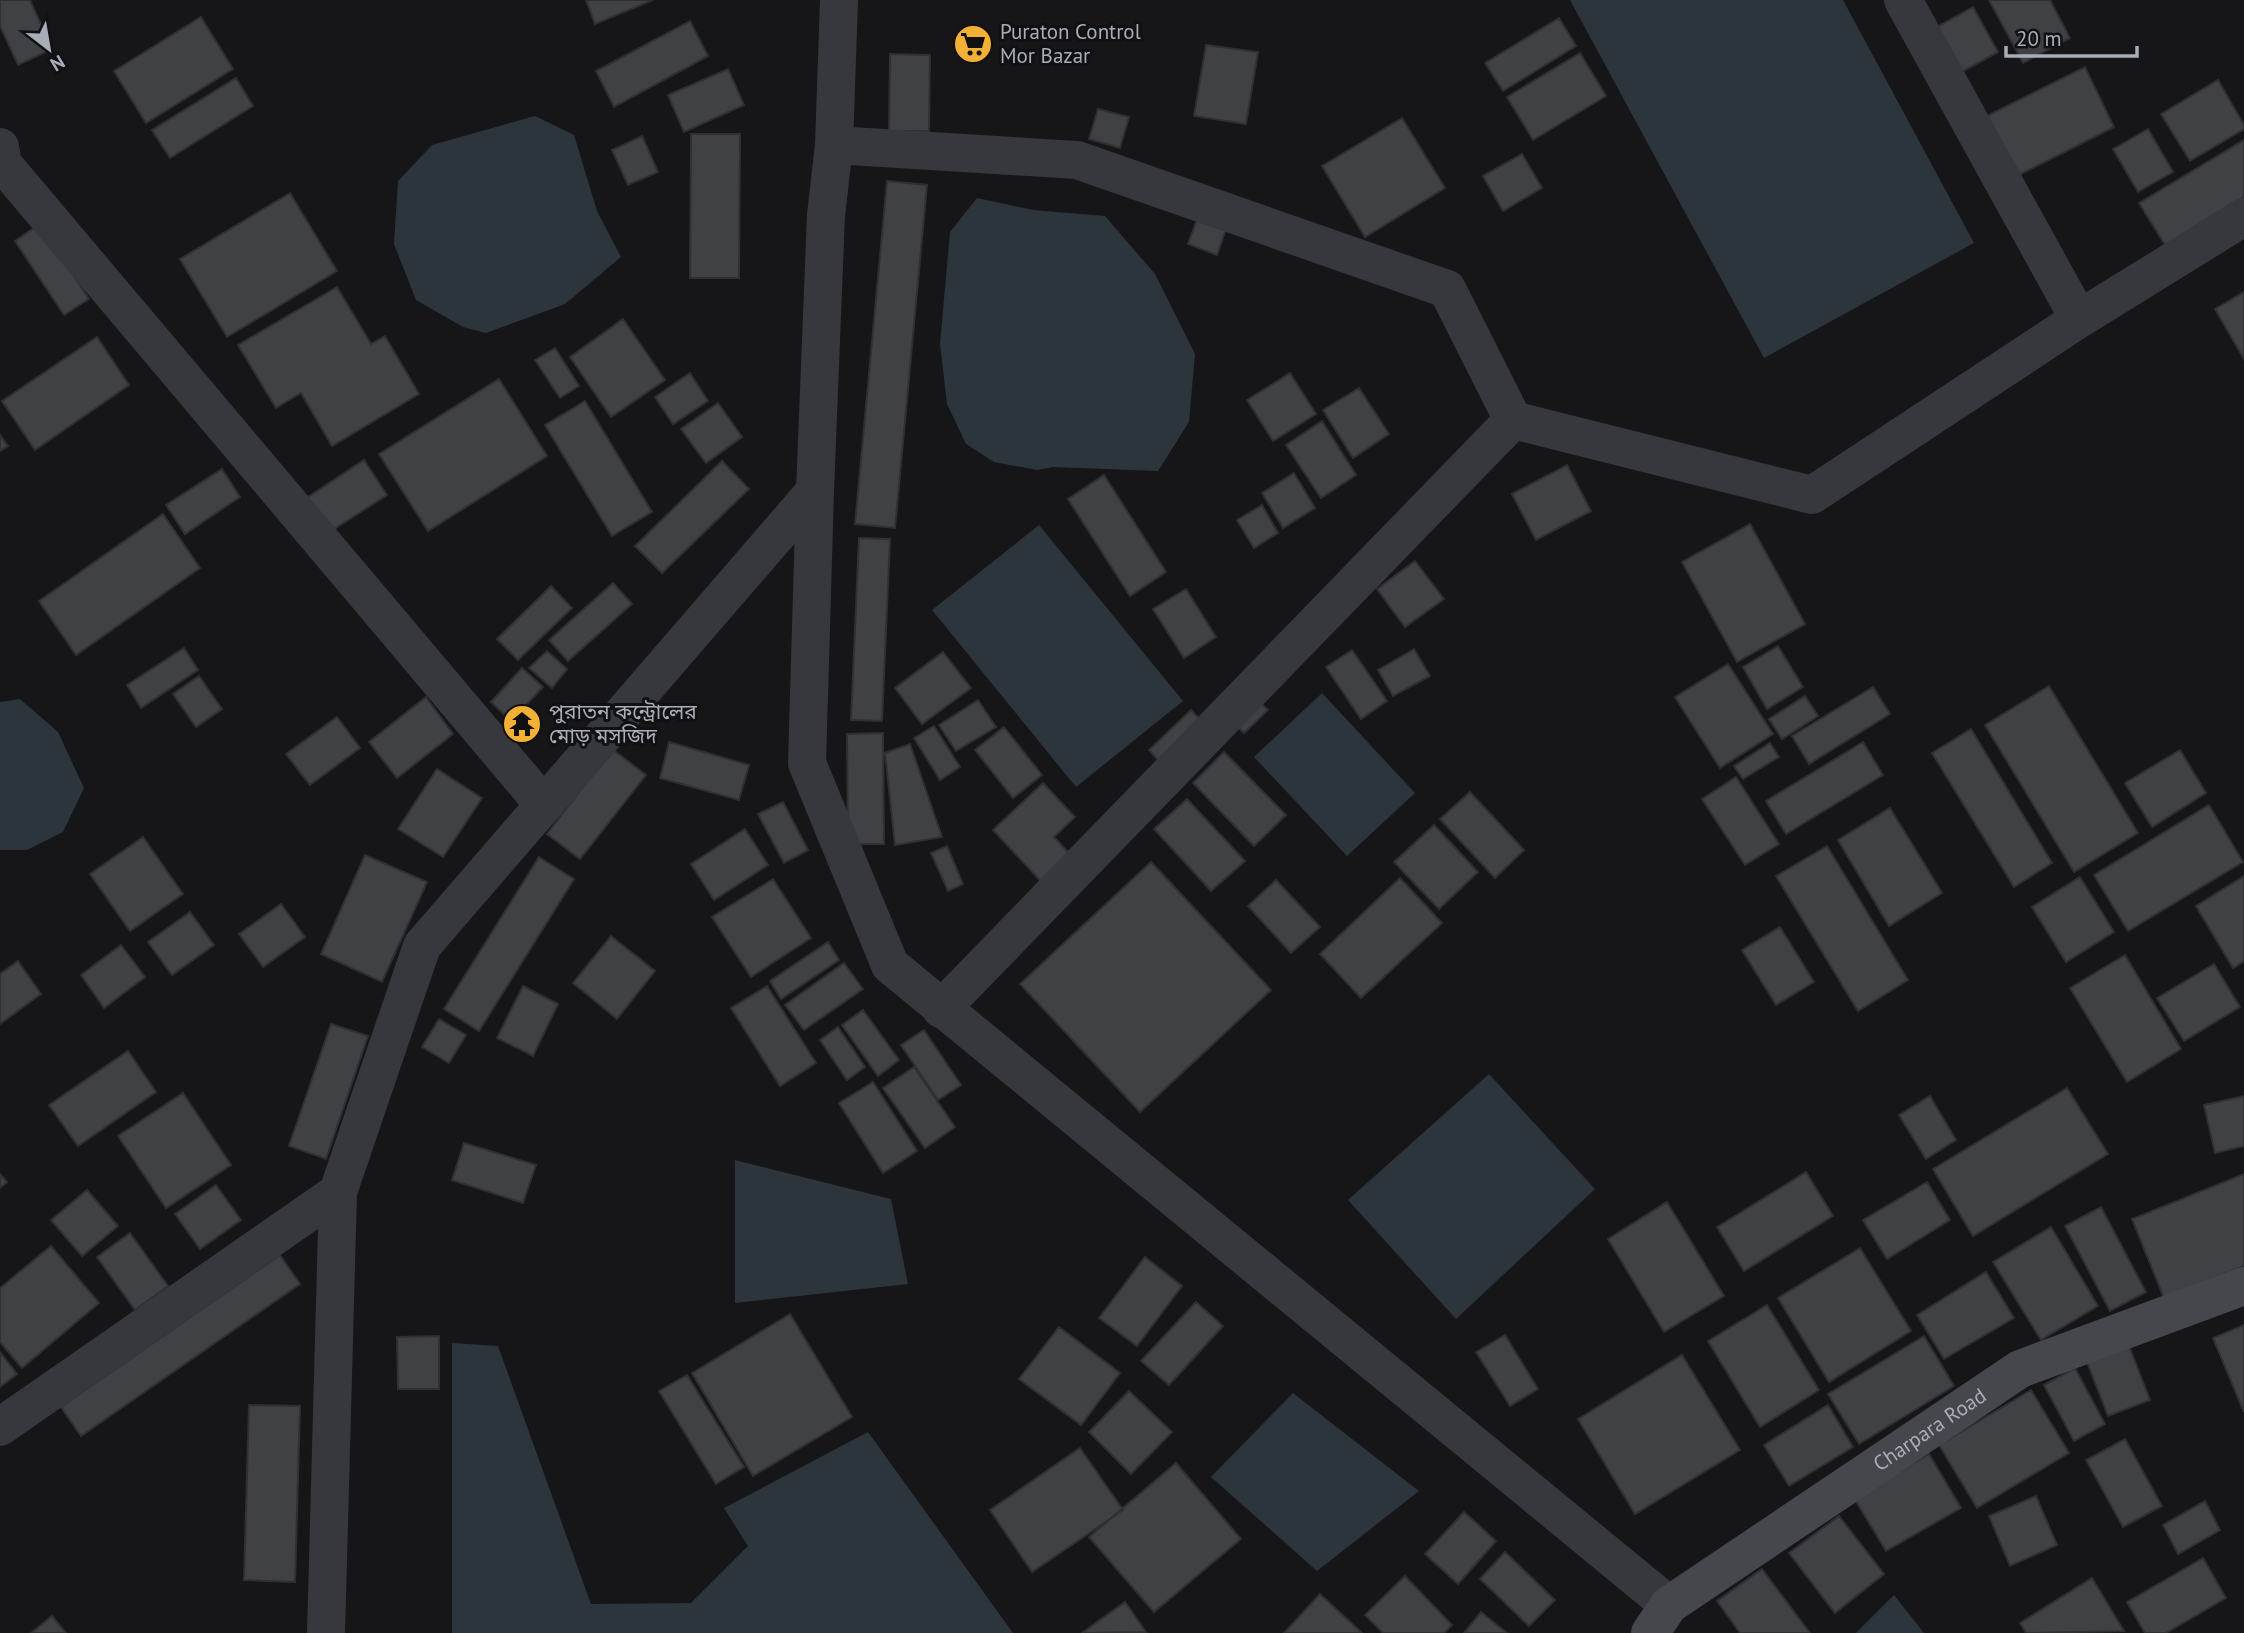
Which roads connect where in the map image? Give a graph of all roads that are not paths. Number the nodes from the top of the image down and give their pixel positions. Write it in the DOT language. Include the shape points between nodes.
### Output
graph roads {
  1 [pos="839,0"];
  2 [pos="1903,0"];
  3 [pos="834,145"];
  4 [pos="1,159"];
  5 [pos="2244,217"];
  6 [pos="2080,319"];
  7 [pos="1513,419"];
  8 [pos="815,491"];
  9 [pos="544,805"];
  10 [pos="941,1009"];
  11 [pos="338,1192"];
  12 [pos="2244,1286"];
  13 [pos="0,1427"];
  14 [pos="1659,1619"];
  15 [pos="327,1633"];
  1 -- 3 [label="street"];
  2 -- 6 [label="street"];
  3 -- 7 [label="street" via="1077,160 1447,289"];
  3 -- 8 [label="street" via="826,215"];
  4 -- 9 [label="street"];
  5 -- 6 [label="street"];
  6 -- 7 [label="street" via="1812,495"];
  7 -- 10 [label="street"];
  8 -- 9 [label="street"];
  8 -- 10 [label="street" via="807,763 890,965"];
  9 -- 11 [label="street" via="422,946"];
  10 -- 14 [label="street"];
  11 -- 13 [label="street"];
  11 -- 15 [label="street"];
  12 -- 14 [label="street, Charpara Road" via="2020,1369"];
}
